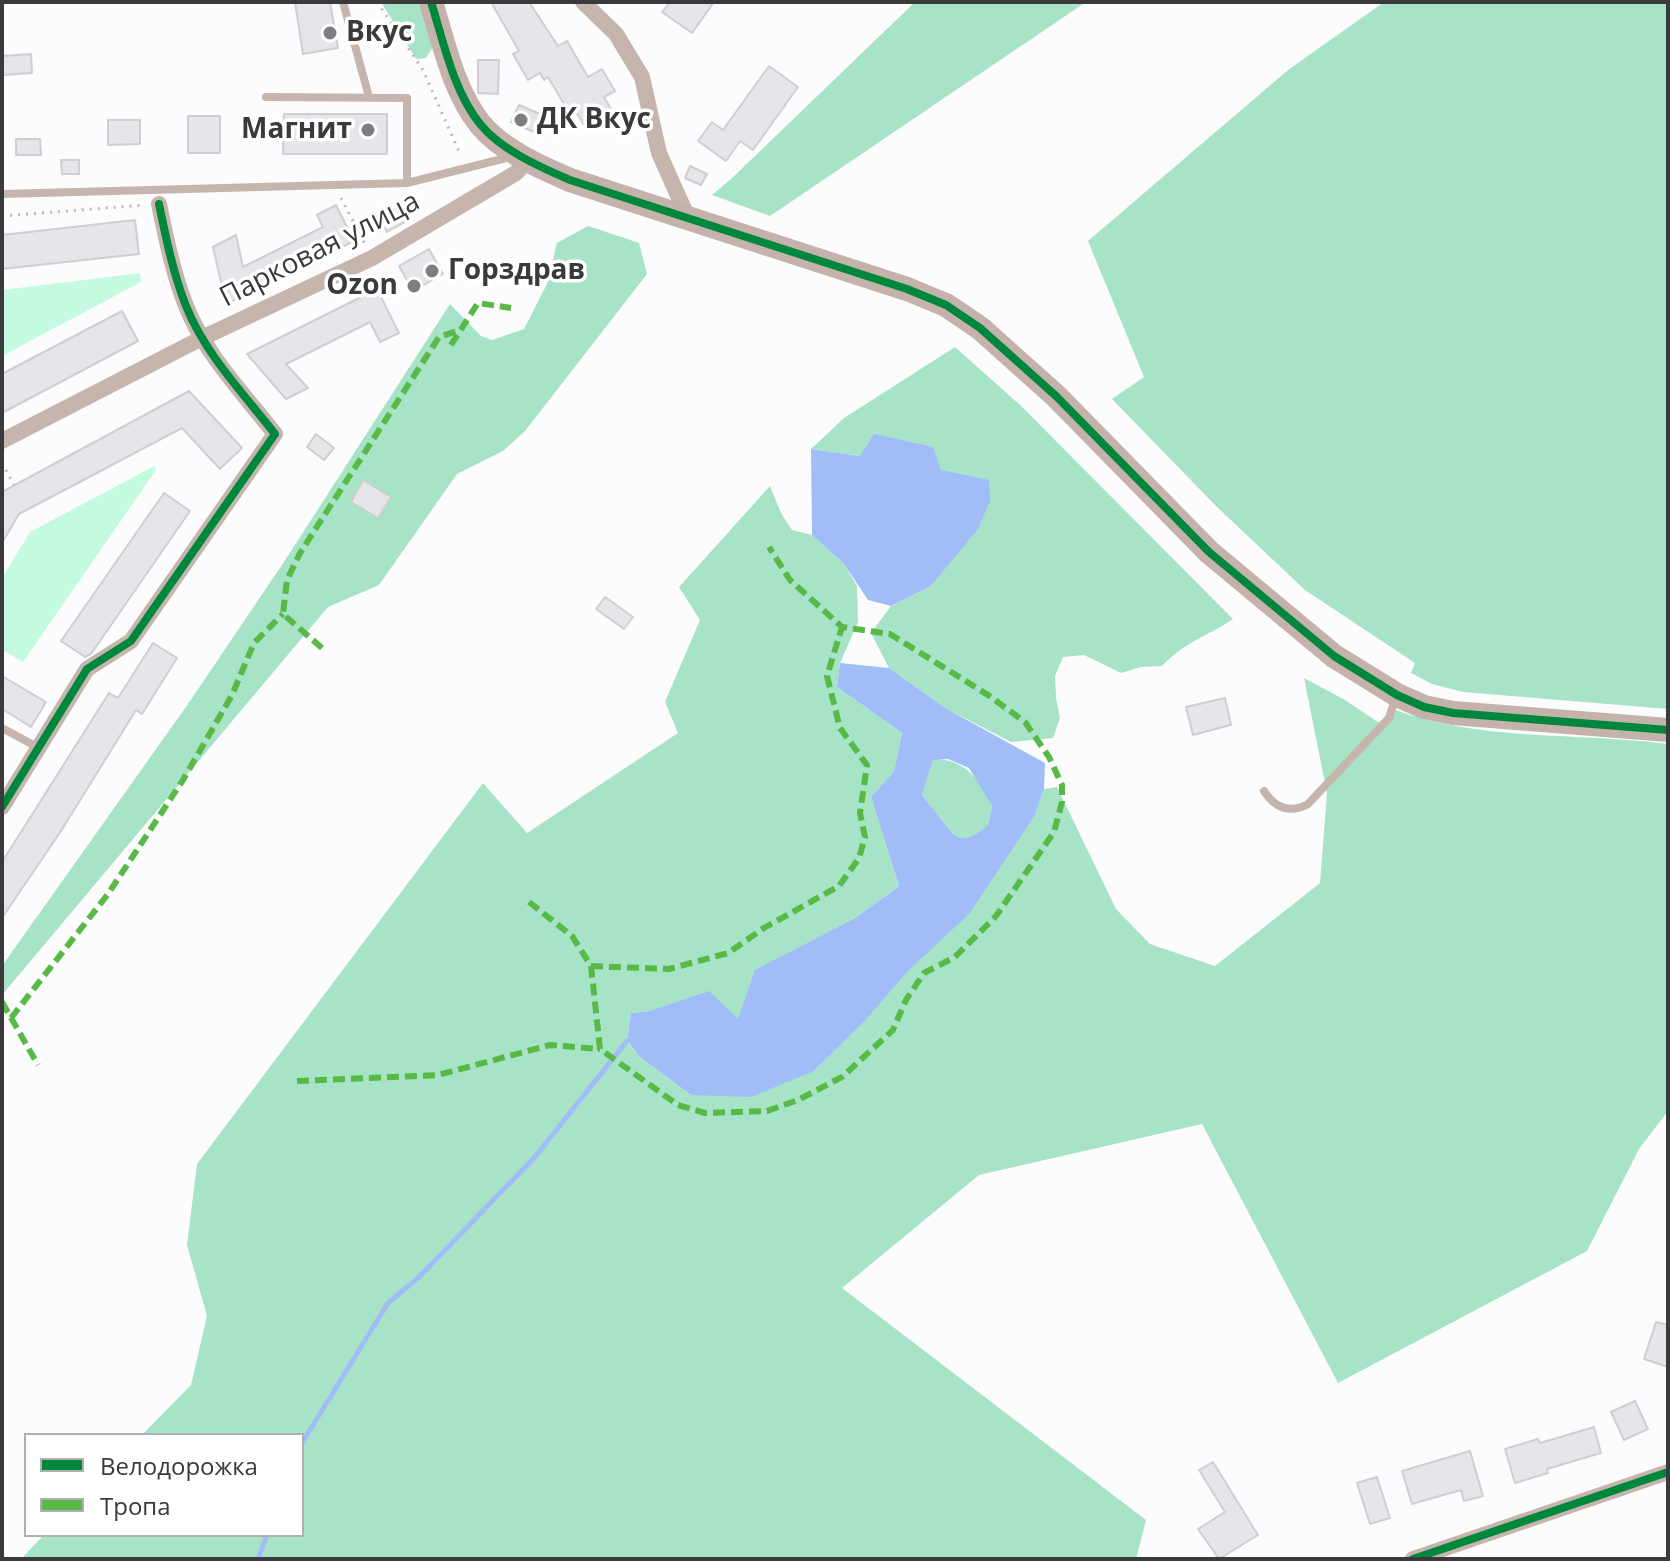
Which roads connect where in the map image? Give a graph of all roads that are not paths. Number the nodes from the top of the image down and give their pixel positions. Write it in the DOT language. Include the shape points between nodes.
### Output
graph roads {
  1 [pos="343,2"];
  2 [pos="431,2"];
  3 [pos="583,2"];
  4 [pos="266,97"];
  5 [pos="369,97"];
  6 [pos="523,158"];
  7 [pos="407,183"];
  8 [pos="2,194"];
  9 [pos="159,204"];
  10 [pos="688,218"];
  11 [pos="202,338"];
  12 [pos="2,441"];
  13 [pos="1397,695"];
  14 [pos="2,728"];
  15 [pos="1668,730"];
  16 [pos="39,748"];
  17 [pos="1264,791"];
  18 [pos="2,807"];
  19 [pos="1668,1472"];
  20 [pos="1413,1559"];
  1 -- 5 [label="lane"];
  2 -- 6 [label="street" via="468,106 482,126"];
  3 -- 10 [label="street" via="616,34 642,77 659,153"];
  4 -- 5 [label="lane"];
  5 -- 7 [label="lane" via="407,98"];
  6 -- 7 [label="lane"];
  6 -- 10 [label="street" via="570,180"];
  6 -- 11 [label="street, Парковая улица" via="516,173 372,258"];
  7 -- 8 [label="lane"];
  9 -- 11 [label="street" via="177,281"];
  10 -- 13 [label="street" via="946,305 1056,396 1209,552 1334,656"];
  11 -- 12 [label="street, Парковая улица"];
  11 -- 16 [label="street" via="275,434 131,641 87,669"];
  13 -- 15 [label="street" via="1453,713"];
  13 -- 17 [label="lane" via="1389,718 1308,804 1283,809"];
  14 -- 16 [label="lane"];
  16 -- 18 [label="street"];
  19 -- 20 [label="street"];
}
